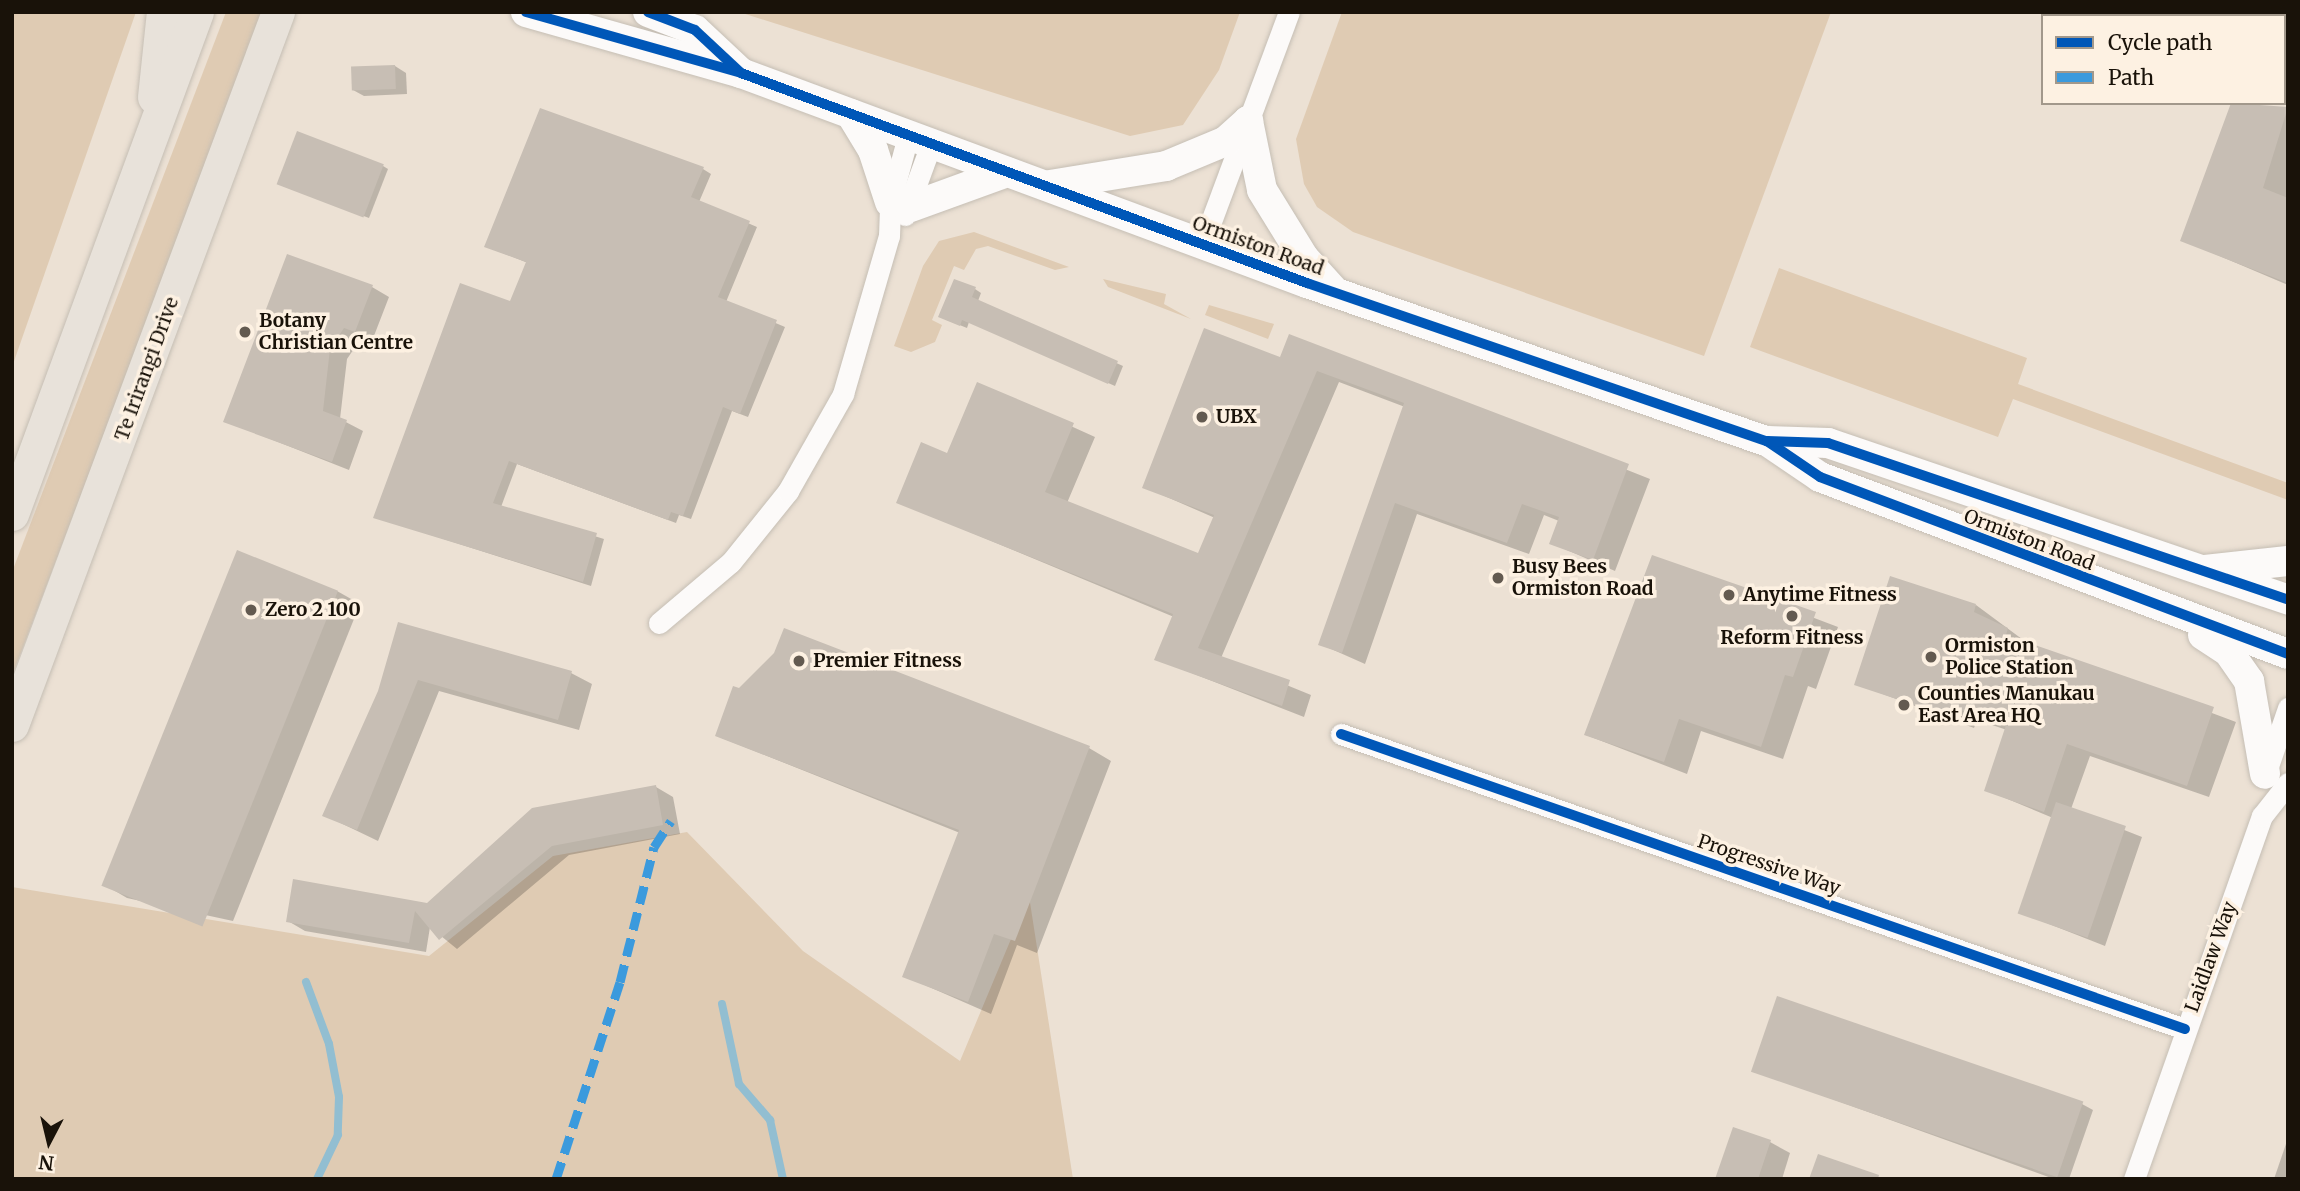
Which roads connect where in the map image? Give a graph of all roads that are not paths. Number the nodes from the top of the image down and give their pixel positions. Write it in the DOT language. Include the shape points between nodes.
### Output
graph roads {
  1 [pos="163,12"];
  2 [pos="197,12"];
  3 [pos="278,12"];
  4 [pos="292,12"];
  5 [pos="526,12"];
  6 [pos="648,12"];
  7 [pos="1289,12"];
  8 [pos="266,46"];
  9 [pos="741,73"];
  10 [pos="851,114"];
  11 [pos="1248,121"];
  12 [pos="150,137"];
  13 [pos="920,140"];
  14 [pos="1007,172"];
  15 [pos="1045,186"];
  16 [pos="900,205"];
  17 [pos="1203,243"];
  18 [pos="1336,293"];
  19 [pos="1767,441"];
  20 [pos="12,514"];
  21 [pos="2288,561"];
  22 [pos="2197,571"];
  23 [pos="2288,600"];
  24 [pos="2164,610"];
  25 [pos="659,623"];
  26 [pos="2288,654"];
  27 [pos="2288,708"];
  28 [pos="12,725"];
  29 [pos="1341,734"];
  30 [pos="2276,778"];
  31 [pos="2185,1029"];
  32 [pos="2134,1179"];
  1 -- 12 [label="main road"];
  2 -- 12 [label="main road"];
  3 -- 8 [label="main road, Te Irirangi Drive"];
  4 -- 8 [label="main road"];
  5 -- 9 [label="main road, Ormiston Road"];
  6 -- 9 [label="main road, Ormiston Road" via="695,30"];
  7 -- 11 [label="street"];
  8 -- 28 [label="main road, Te Irirangi Drive"];
  9 -- 10 [label="main road, Ormiston Road"];
  10 -- 13 [label="main road, Ormiston Road"];
  10 -- 16 [label="main road"];
  11 -- 15 [label="main road" via="1226,141 1166,166"];
  11 -- 17 [label="street"];
  11 -- 18 [label="main road" via="1262,190 1304,258"];
  12 -- 20 [label="main road"];
  13 -- 14 [label="main road, Ormiston Road"];
  13 -- 16 [label="street"];
  14 -- 15 [label="main road, Ormiston Road"];
  14 -- 16 [label="main road"];
  15 -- 17 [label="main road, Ormiston Road"];
  16 -- 25 [label="street" via="843,394 788,491 731,562"];
  17 -- 18 [label="main road, Ormiston Road"];
  18 -- 19 [label="main road, Ormiston Road"];
  19 -- 22 [label="main road, Ormiston Road" via="1828,443"];
  19 -- 24 [label="main road, Ormiston Road" via="1820,477"];
  21 -- 22 [label="main road"];
  22 -- 23 [label="main road, Ormiston Road"];
  24 -- 26 [label="main road, Ormiston Road"];
  24 -- 30 [label="main road" via="2241,665"];
  27 -- 30 [label="street, Laidlaw Way"];
  29 -- 31 [label="street, Progressive Way"];
  30 -- 31 [label="street, Laidlaw Way"];
  31 -- 32 [label="street, Laidlaw Way"];
}
